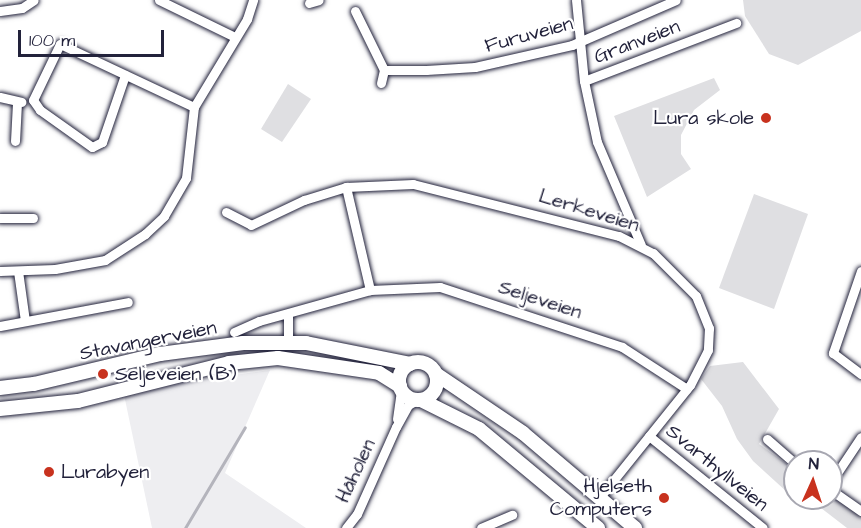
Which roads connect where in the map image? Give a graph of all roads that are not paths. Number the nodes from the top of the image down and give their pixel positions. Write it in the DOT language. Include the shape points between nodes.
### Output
graph roads {
  1 [pos="34,0"];
  2 [pos="159,0"];
  3 [pos="253,0"];
  4 [pos="319,0"];
  5 [pos="576,0"];
  6 [pos="676,0"];
  7 [pos="309,3"];
  8 [pos="0,11"];
  9 [pos="355,11"];
  10 [pos="736,23"];
  11 [pos="380,36"];
  12 [pos="235,38"];
  13 [pos="580,41"];
  14 [pos="371,42"];
  15 [pos="384,70"];
  16 [pos="125,75"];
  17 [pos="584,81"];
  18 [pos="381,83"];
  19 [pos="0,97"];
  20 [pos="194,107"];
  21 [pos="15,141"];
  22 [pos="346,187"];
  23 [pos="226,212"];
  24 [pos="0,218"];
  25 [pos="33,218"];
  26 [pos="641,245"];
  27 [pos="0,271"];
  28 [pos="18,271"];
  29 [pos="861,271"];
  30 [pos="370,290"];
  31 [pos="128,302"];
  32 [pos="288,314"];
  33 [pos="25,321"];
  34 [pos="0,326"];
  35 [pos="234,332"];
  36 [pos="288,341"];
  37 [pos="410,364"];
  38 [pos="436,374"];
  39 [pos="861,374"];
  40 [pos="0,388"];
  41 [pos="400,388"];
  42 [pos="687,389"];
  43 [pos="419,400"];
  44 [pos="0,409"];
  45 [pos="396,427"];
  46 [pos="649,436"];
  47 [pos="861,437"];
  48 [pos="767,439"];
  49 [pos="783,453"];
  50 [pos="843,464"];
  51 [pos="599,498"];
  52 [pos="843,498"];
  53 [pos="861,511"];
  54 [pos="512,515"];
  55 [pos="346,528"];
  56 [pos="480,528"];
  57 [pos="598,528"];
  58 [pos="635,528"];
  59 [pos="763,528"];
  1 -- 8 [label="street" via="22,8"];
  2 -- 12 [label="street"];
  3 -- 12 [label="street"];
  4 -- 7 [label="street"];
  5 -- 13 [label="street, Granveien"];
  6 -- 13 [label="street, Furuveien"];
  9 -- 14 [label="street"];
  10 -- 17 [label="street, Granveien"];
  11 -- 14 [label="street"];
  12 -- 20 [label="street"];
  13 -- 15 [label="street, Furuveien" via="475,67"];
  13 -- 17 [label="street, Granveien"];
  14 -- 15 [label="street"];
  15 -- 18 [label="street"];
  16 -- 16 [label="street" via="74,47 60,44 33,100 47,116 92,147 102,142"];
  16 -- 20 [label="street"];
  17 -- 26 [label="street, Granveien" via="597,142"];
  19 -- 21 [label="street" via="19,102"];
  20 -- 28 [label="street" via="186,178 155,225 120,252 88,266"];
  22 -- 23 [label="street, Lerkeveien" via="304,200 251,225"];
  22 -- 26 [label="street, Lerkeveien" via="394,183 442,188"];
  22 -- 30 [label="street"];
  24 -- 25 [label="street"];
  26 -- 42 [label="street, Lerkeveien" via="696,296 704,312 709,328 708,350"];
  27 -- 28 [label="street"];
  28 -- 33 [label="street"];
  29 -- 39 [label="street" via="833,352"];
  30 -- 32 [label="street, Seljeveien"];
  30 -- 42 [label="street, Seljeveien" via="420,287 454,291 622,347"];
  31 -- 33 [label="street"];
  32 -- 35 [label="street, Seljeveien"];
  32 -- 36 [label="street"];
  33 -- 34 [label="street"];
  36 -- 37 [label="main road, Stavangerveien"];
  36 -- 40 [label="main road, Stavangerveien" via="187,349 34,384"];
  37 -- 38 [label="main road" via="426,364"];
  37 -- 41 [label="main road" via="400,376"];
  38 -- 43 [label="main road" via="435,391"];
  38 -- 51 [label="main road" via="523,433"];
  41 -- 43 [label="main road"];
  41 -- 44 [label="main road, Stavangerveien" via="379,373 278,358 229,363 78,400"];
  41 -- 45 [label="street, Håholen"];
  42 -- 46 [label="street, Lerkeveien"];
  43 -- 45 [label="street, Håholen" via="408,405"];
  43 -- 57 [label="main road" via="479,429"];
  45 -- 55 [label="street, Håholen" via="357,514"];
  46 -- 51 [label="street, Lerkeveien"];
  46 -- 59 [label="street, Svarthyllveien"];
  47 -- 50 [label="street"];
  48 -- 49 [label="street"];
  51 -- 58 [label="main road"];
  52 -- 53 [label="street"];
  54 -- 56 [label="street"];
}
